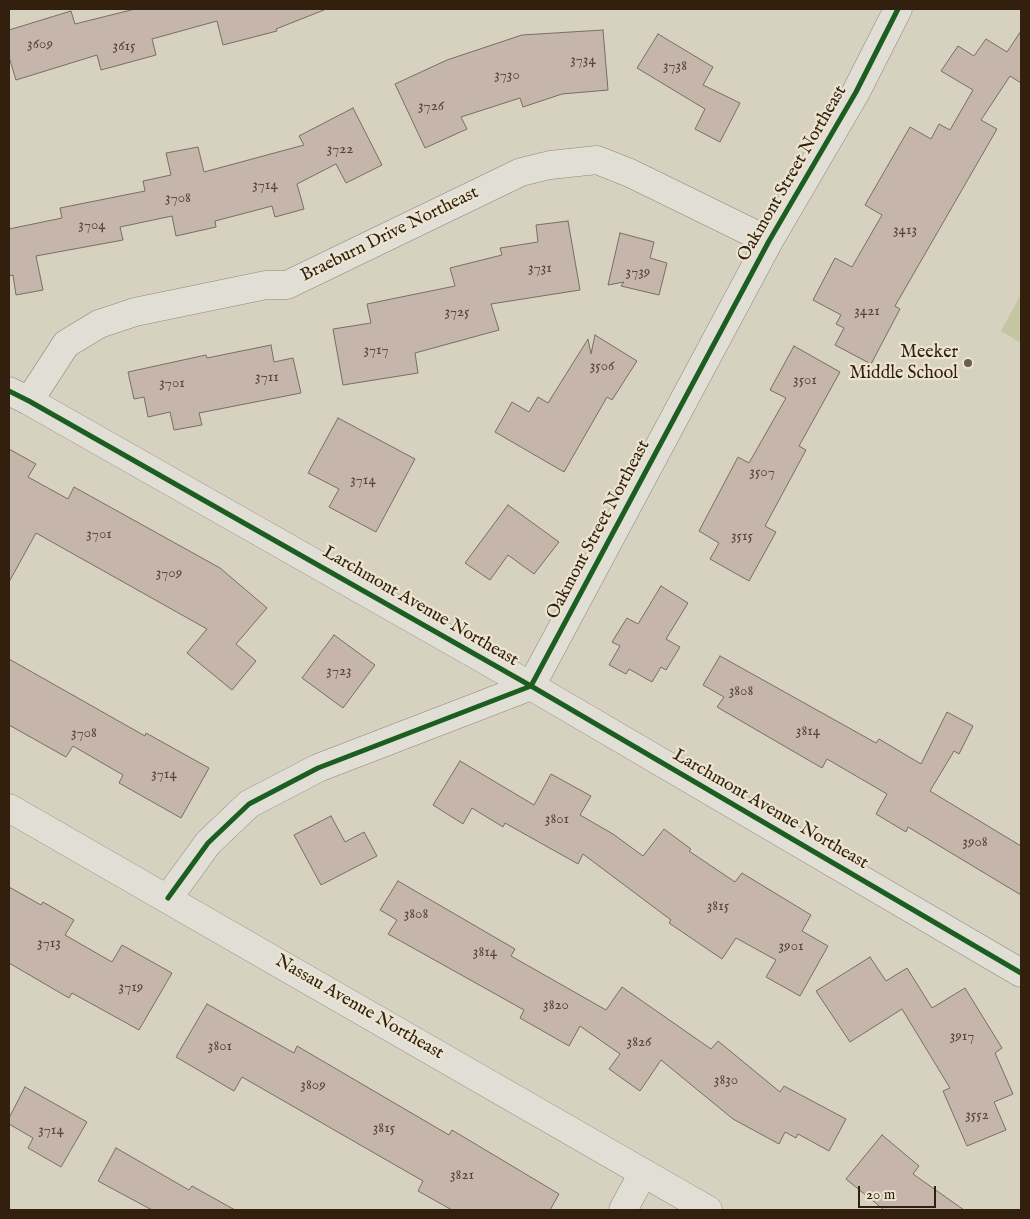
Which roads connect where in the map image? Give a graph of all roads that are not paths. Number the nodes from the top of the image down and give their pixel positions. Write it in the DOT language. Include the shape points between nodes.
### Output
graph roads {
  1 [pos="898,9"];
  2 [pos="769,241"];
  3 [pos="19,396"];
  4 [pos="531,686"];
  5 [pos="9,808"];
  6 [pos="168,898"];
  7 [pos="1021,972"];
  8 [pos="643,1173"];
  9 [pos="623,1210"];
  10 [pos="708,1210"];
  1 -- 2 [label="street, Oakmont Street Northeast" via="856,92"];
  2 -- 3 [label="street, Braeburn Drive Northeast" via="630,172 597,160 550,165 521,172 287,284 266,285 135,312 99,324 66,344"];
  2 -- 4 [label="street, Oakmont Street Northeast"];
  3 -- 4 [label="street, Larchmont Avenue Northeast"];
  4 -- 6 [label="street" via="318,768 249,804 208,843"];
  4 -- 7 [label="street, Larchmont Avenue Northeast"];
  5 -- 6 [label="street, Nassau Avenue Northeast"];
  6 -- 8 [label="street, Nassau Avenue Northeast"];
  8 -- 9 [label="street"];
  8 -- 10 [label="street, Nassau Avenue Northeast"];
}
